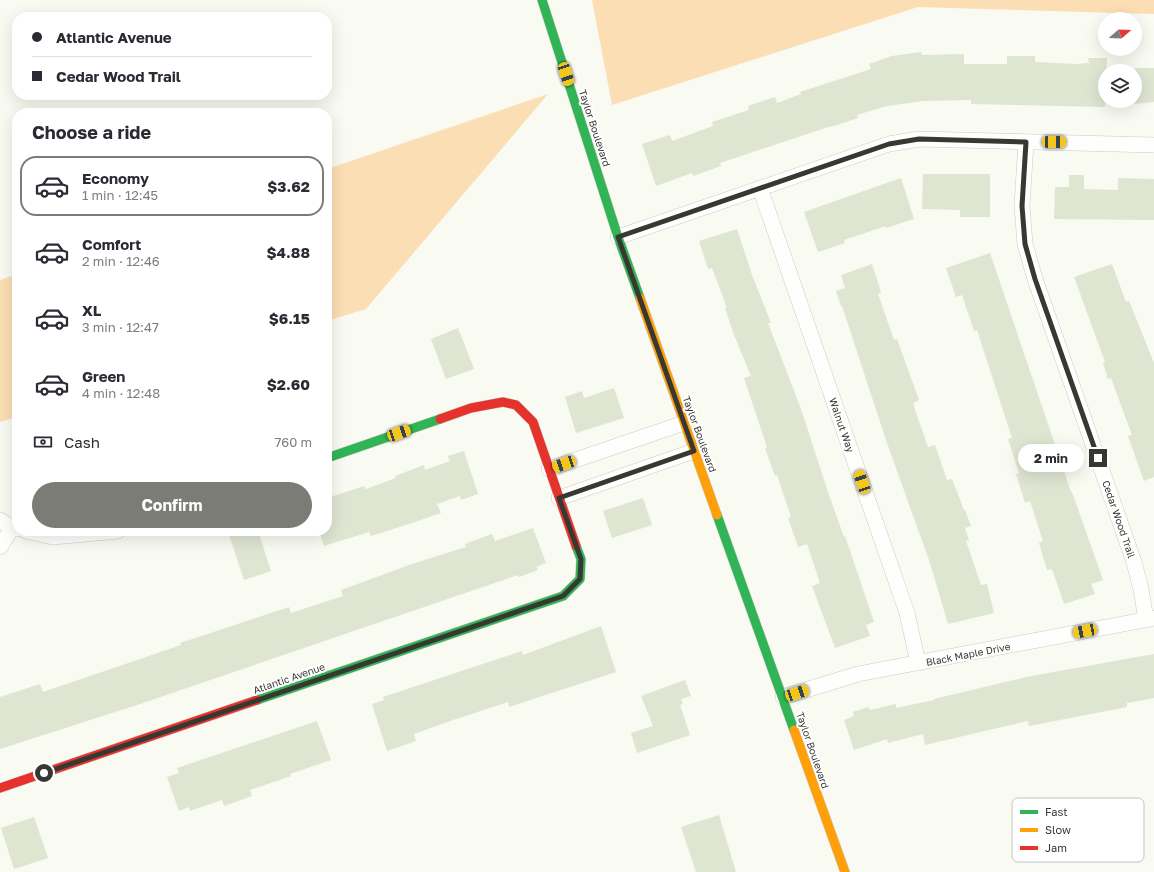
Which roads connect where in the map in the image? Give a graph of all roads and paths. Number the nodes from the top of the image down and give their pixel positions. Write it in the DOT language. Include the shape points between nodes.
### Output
graph roads {
  1 [pos="542,0"];
  2 [pos="1026,142"];
  3 [pos="1154,145"];
  4 [pos="760,188"];
  5 [pos="618,237"];
  6 [pos="684,423"];
  7 [pos="694,451"];
  8 [pos="332,456"];
  9 [pos="549,469"];
  10 [pos="559,498"];
  11 [pos="12,530"];
  12 [pos="0,546"];
  13 [pos="1150,619"];
  14 [pos="918,663"];
  15 [pos="783,697"];
  16 [pos="0,788"];
  17 [pos="845,872"];
  1 -- 5 [label="street, Taylor Boulevard"];
  2 -- 3 [label="street"];
  2 -- 4 [label="street" via="919,139 889,144"];
  2 -- 13 [label="street, Cedar Wood Trail" via="1022,206 1025,244 1134,562"];
  4 -- 5 [label="street"];
  4 -- 14 [label="street, Walnut Way" via="907,613"];
  5 -- 6 [label="street, Taylor Boulevard"];
  6 -- 7 [label="street, Taylor Boulevard"];
  6 -- 9 [label="street"];
  7 -- 10 [label="street"];
  7 -- 15 [label="street, Taylor Boulevard"];
  8 -- 9 [label="street" via="471,408 503,402 516,405 533,422"];
  9 -- 10 [label="street"];
  10 -- 16 [label="street, Atlantic Avenue" via="581,559 580,579 563,596"];
  11 -- 12 [label="street"];
  13 -- 14 [label="street, Black Maple Drive"];
  14 -- 15 [label="street, Black Maple Drive" via="858,674"];
  15 -- 17 [label="street, Taylor Boulevard"];
}
